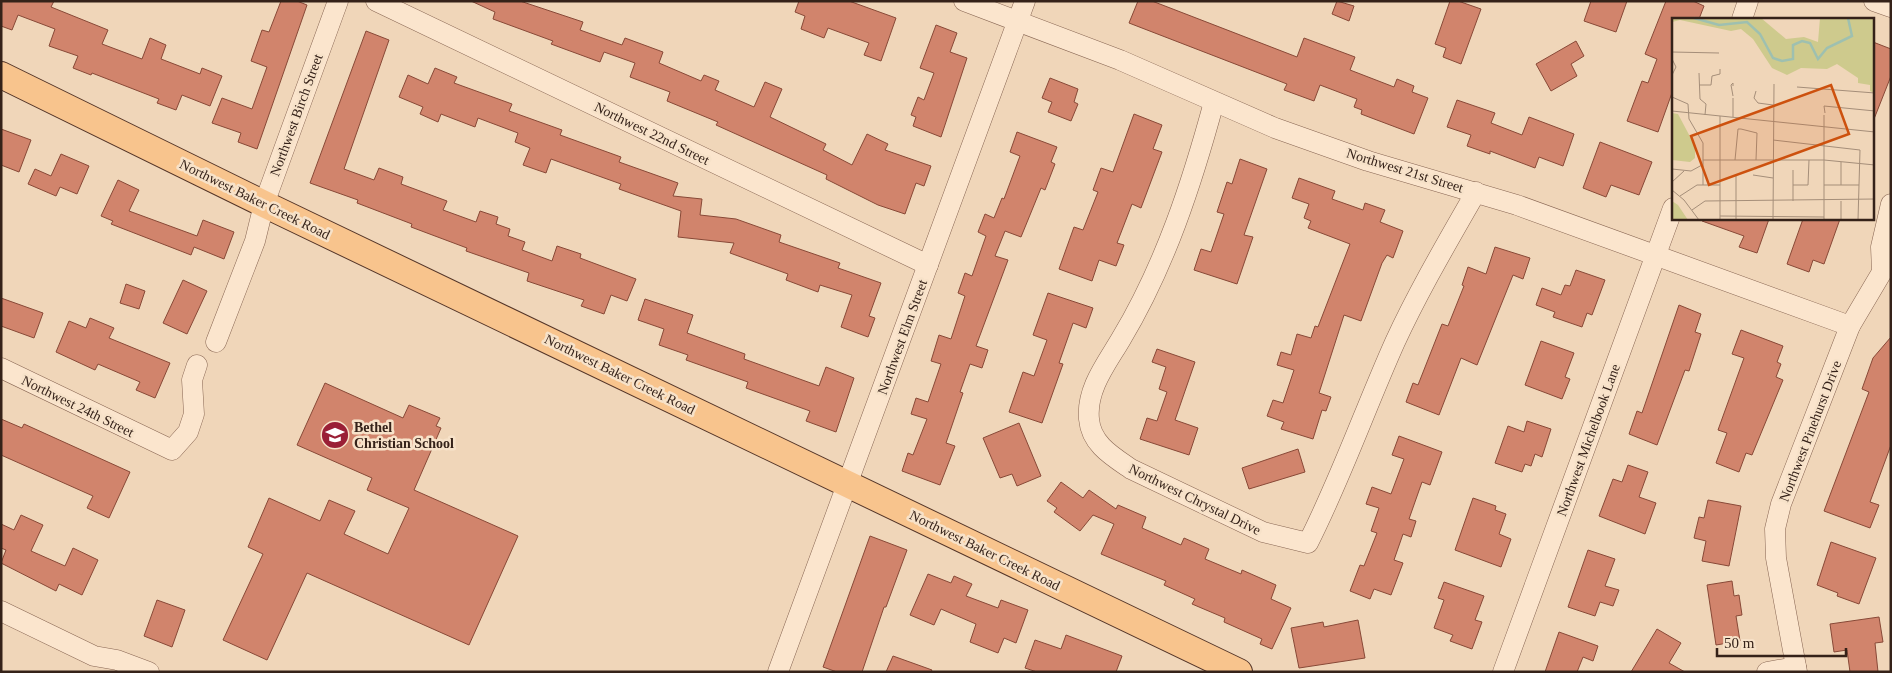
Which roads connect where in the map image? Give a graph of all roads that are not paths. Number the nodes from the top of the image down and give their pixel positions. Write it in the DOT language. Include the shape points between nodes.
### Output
graph roads {
  1 [pos="338,1"];
  2 [pos="376,1"];
  3 [pos="964,1"];
  4 [pos="1025,1"];
  5 [pos="1748,1"];
  6 [pos="1874,1"];
  7 [pos="1891,8"];
  8 [pos="1742,18"];
  9 [pos="1018,21"];
  10 [pos="1,75"];
  11 [pos="1214,102"];
  12 [pos="1476,192"];
  13 [pos="264,204"];
  14 [pos="1891,204"];
  15 [pos="1672,211"];
  16 [pos="1656,255"];
  17 [pos="928,265"];
  18 [pos="1886,271"];
  19 [pos="1850,326"];
  20 [pos="216,342"];
  21 [pos="196,365"];
  22 [pos="1,368"];
  23 [pos="848,484"];
  24 [pos="1,611"];
  25 [pos="92,664"];
  26 [pos="1796,669"];
  27 [pos="149,672"];
  28 [pos="778,672"];
  29 [pos="1239,672"];
  30 [pos="1503,672"];
  31 [pos="1767,672"];
  1 -- 13 [label="street, Northwest Birch Street"];
  2 -- 17 [label="street, Northwest 22nd Street"];
  3 -- 9 [label="street, Northwest 21st Street"];
  4 -- 9 [label="street, Northwest Elm Street"];
  5 -- 8 [label="street"];
  6 -- 7 [label="street"];
  9 -- 11 [label="street, Northwest 21st Street" via="1120,60"];
  9 -- 17 [label="street, Northwest Elm Street"];
  10 -- 13 [label="main road, Northwest Baker Creek Road"];
  11 -- 12 [label="street, Northwest 21st Street" via="1368,161"];
  11 -- 12 [label="street, Northwest Chrystal Drive" via="1185,197 1144,296 1095,384 1088,419 1101,447 1131,469 1262,532 1308,543 1332,495 1396,341"];
  12 -- 16 [label="street, Northwest 21st Street"];
  13 -- 20 [label="street, Northwest Birch Street" via="255,241"];
  13 -- 23 [label="main road, Northwest Baker Creek Road"];
  14 -- 18 [label="street, Northwest Pinehurst Drive" via="1881,247"];
  15 -- 16 [label="street, Northwest Michelbook Lane"];
  16 -- 19 [label="street, Northwest 21st Street"];
  16 -- 30 [label="street, Northwest Michelbook Lane"];
  17 -- 23 [label="street, Northwest Elm Street"];
  18 -- 19 [label="street, Northwest Pinehurst Drive"];
  19 -- 26 [label="street, Northwest Pinehurst Drive" via="1781,504 1775,528 1776,558"];
  21 -- 22 [label="street, Northwest 24th Street" via="192,380 194,414 188,432 172,450"];
  23 -- 28 [label="street, Northwest Elm Street"];
  23 -- 29 [label="main road, Northwest Baker Creek Road"];
  24 -- 25 [label="street"];
  25 -- 27 [label="street" via="117,660"];
  26 -- 31 [label="street, Northwest Pinehurst Drive"];
}
